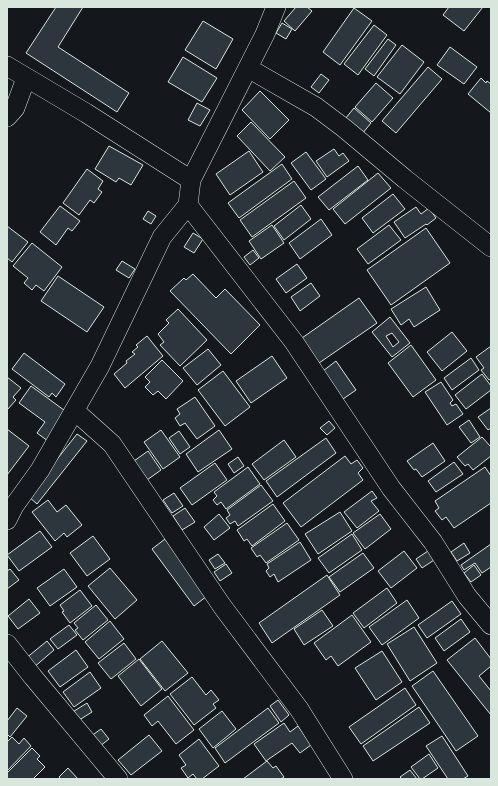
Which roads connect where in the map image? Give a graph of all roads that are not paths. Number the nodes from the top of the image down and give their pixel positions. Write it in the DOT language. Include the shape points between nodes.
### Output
graph roads {
  1 [pos="276,7"];
  2 [pos="7,66"];
  3 [pos="248,68"];
  4 [pos="26,78"];
  5 [pos="7,118"];
  6 [pos="191,180"];
  7 [pos="188,205"];
  8 [pos="491,247"];
  9 [pos="75,411"];
  10 [pos="7,520"];
  11 [pos="491,625"];
  12 [pos="7,644"];
  13 [pos="118,779"];
  14 [pos="343,779"];
  1 -- 3 [label="street"];
  2 -- 4 [label="street"];
  3 -- 6 [label="street"];
  3 -- 8 [label="street" via="316,107"];
  4 -- 5 [label="street" via="15,108"];
  4 -- 6 [label="street"];
  6 -- 7 [label="street"];
  7 -- 9 [label="street" via="162,237 100,366"];
  7 -- 11 [label="street" via="294,342 391,488 433,542 467,596"];
  9 -- 10 [label="street"];
  9 -- 14 [label="street" via="112,444 222,606 299,709"];
  12 -- 13 [label="street"];
}
